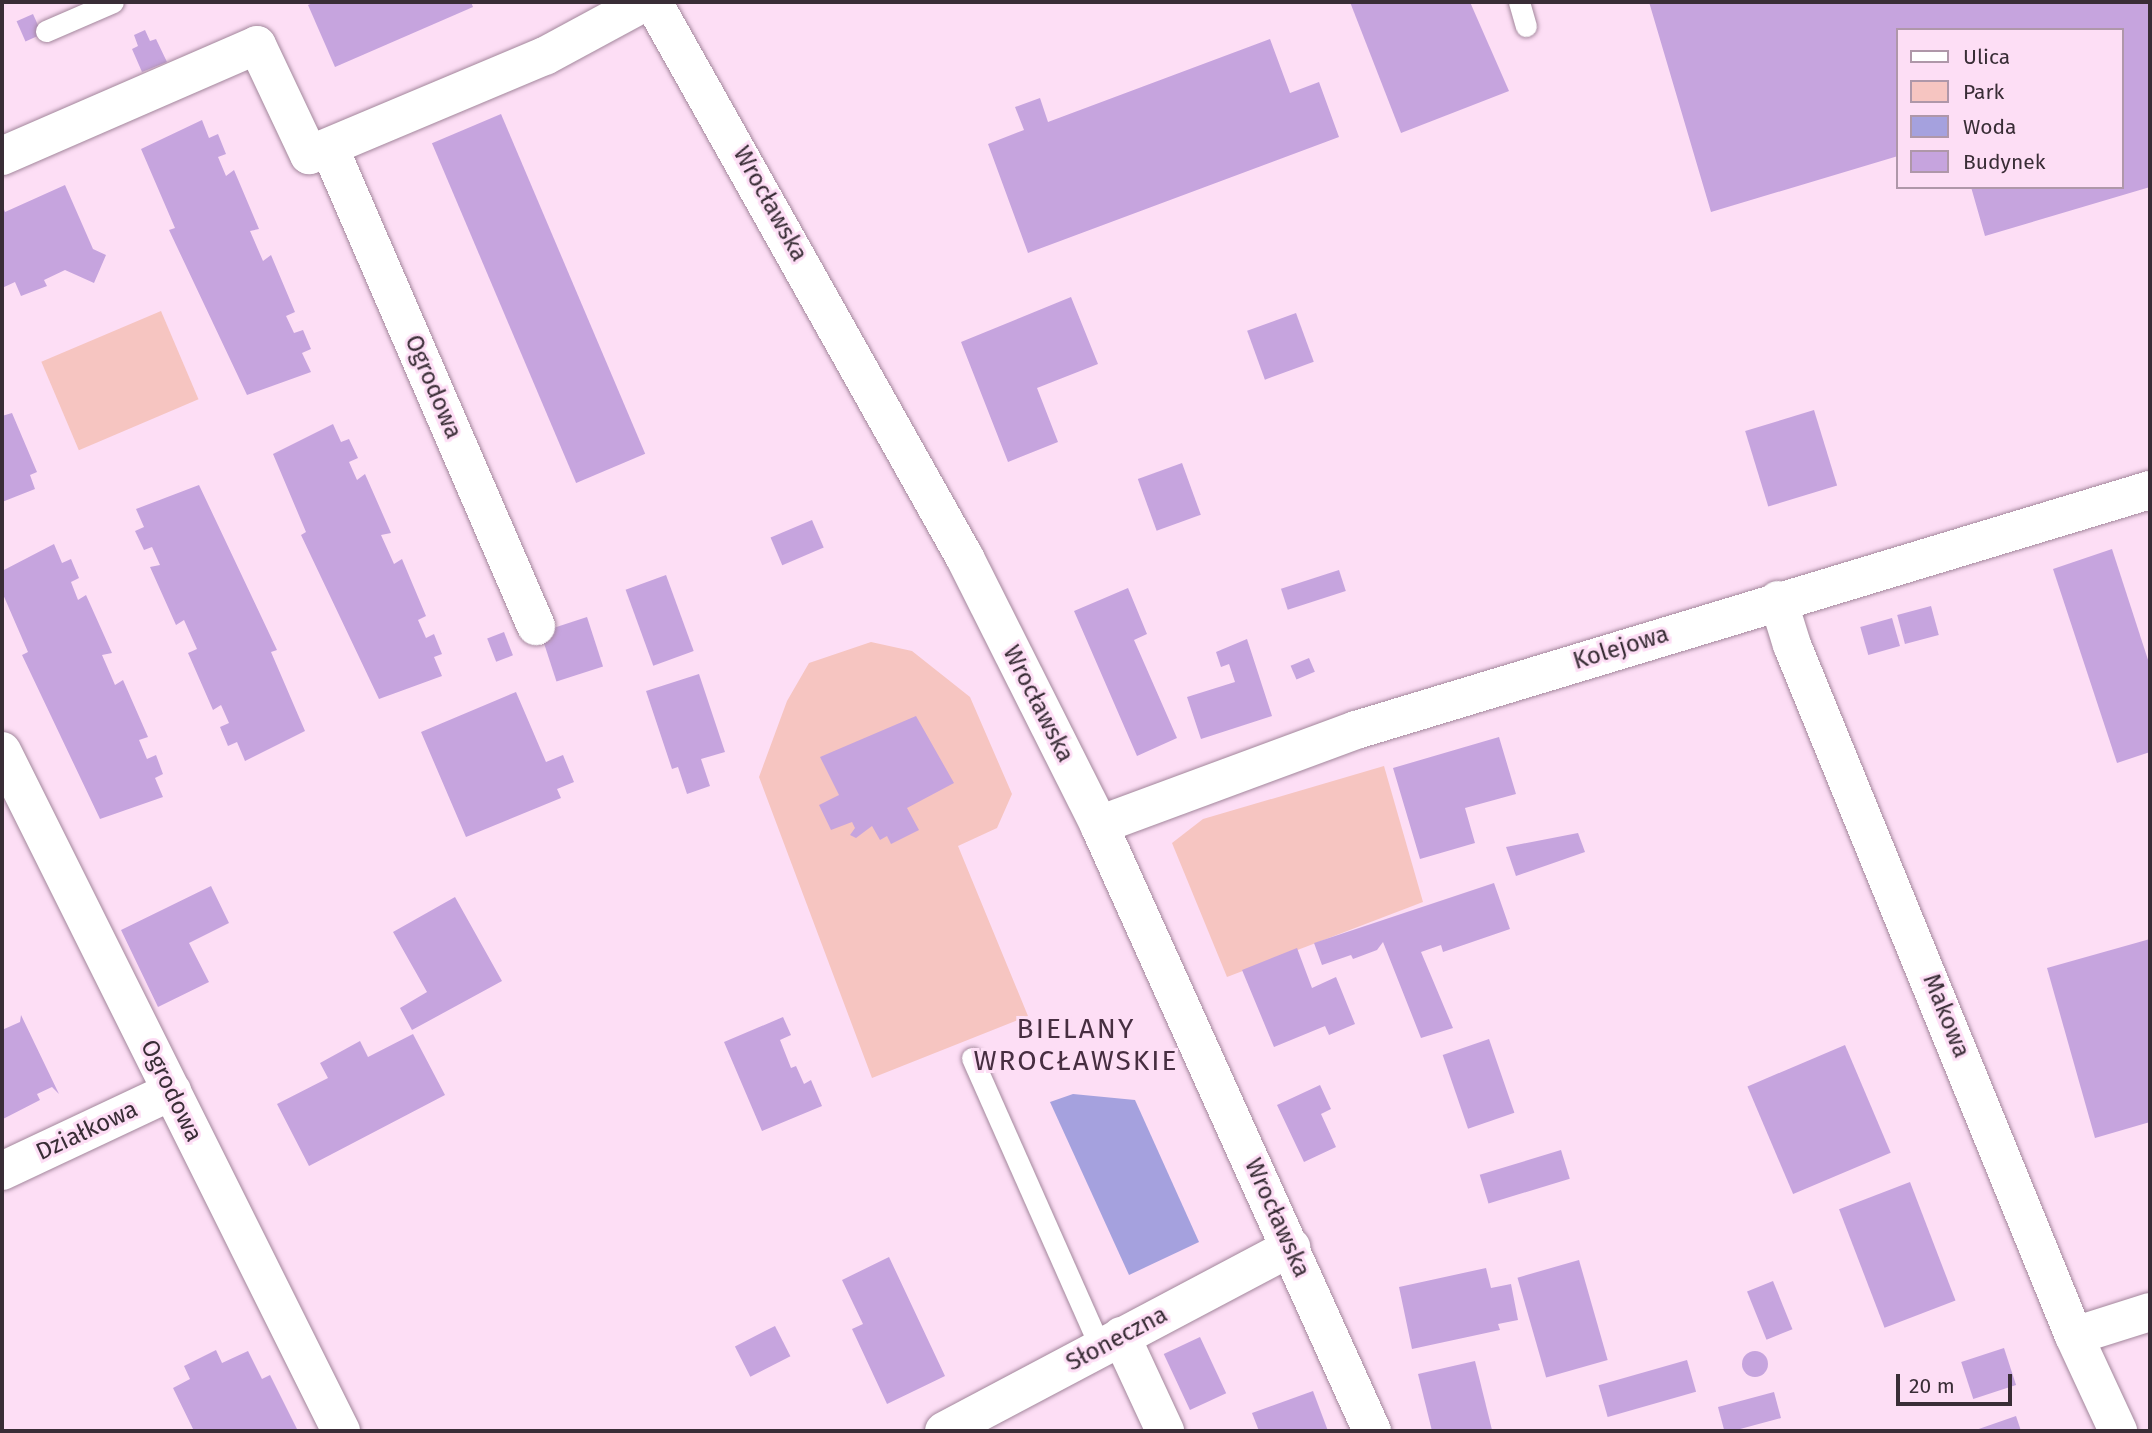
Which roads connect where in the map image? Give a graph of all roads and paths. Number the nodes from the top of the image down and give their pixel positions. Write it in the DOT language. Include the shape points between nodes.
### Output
graph roads {
  1 [pos="113,2"];
  2 [pos="645,2"];
  3 [pos="653,2"];
  4 [pos="1519,2"];
  5 [pos="1526,26"];
  6 [pos="46,32"];
  7 [pos="329,147"];
  8 [pos="2,156"];
  9 [pos="2150,490"];
  10 [pos="1778,600"];
  11 [pos="536,626"];
  12 [pos="2,751"];
  13 [pos="1099,825"];
  14 [pos="972,1058"];
  15 [pos="172,1091"];
  16 [pos="2,1171"];
  17 [pos="1291,1247"];
  18 [pos="2150,1312"];
  19 [pos="2074,1336"];
  20 [pos="1111,1341"];
  21 [pos="341,1431"];
  22 [pos="944,1431"];
  23 [pos="1165,1431"];
  24 [pos="1372,1431"];
  25 [pos="2118,1431"];
  1 -- 6 [label="lane"];
  2 -- 7 [label="street" via="545,56"];
  3 -- 13 [label="street, Wrocławska" via="961,551"];
  4 -- 5 [label="lane"];
  7 -- 8 [label="street" via="309,155 257,45"];
  7 -- 11 [label="street, Ogrodowa"];
  9 -- 10 [label="street, Kolejowa"];
  10 -- 13 [label="street, Kolejowa" via="1356,730"];
  10 -- 19 [label="street, Makowa" via="1792,645"];
  12 -- 15 [label="street, Ogrodowa"];
  13 -- 17 [label="street, Wrocławska"];
  14 -- 20 [label="lane"];
  15 -- 16 [label="street, Działkowa"];
  15 -- 21 [label="street, Ogrodowa"];
  17 -- 20 [label="street, Słoneczna"];
  17 -- 24 [label="street, Wrocławska"];
  18 -- 19 [label="street"];
  19 -- 25 [label="street, Makowa"];
  20 -- 22 [label="street, Słoneczna"];
  20 -- 23 [label="street"];
}
